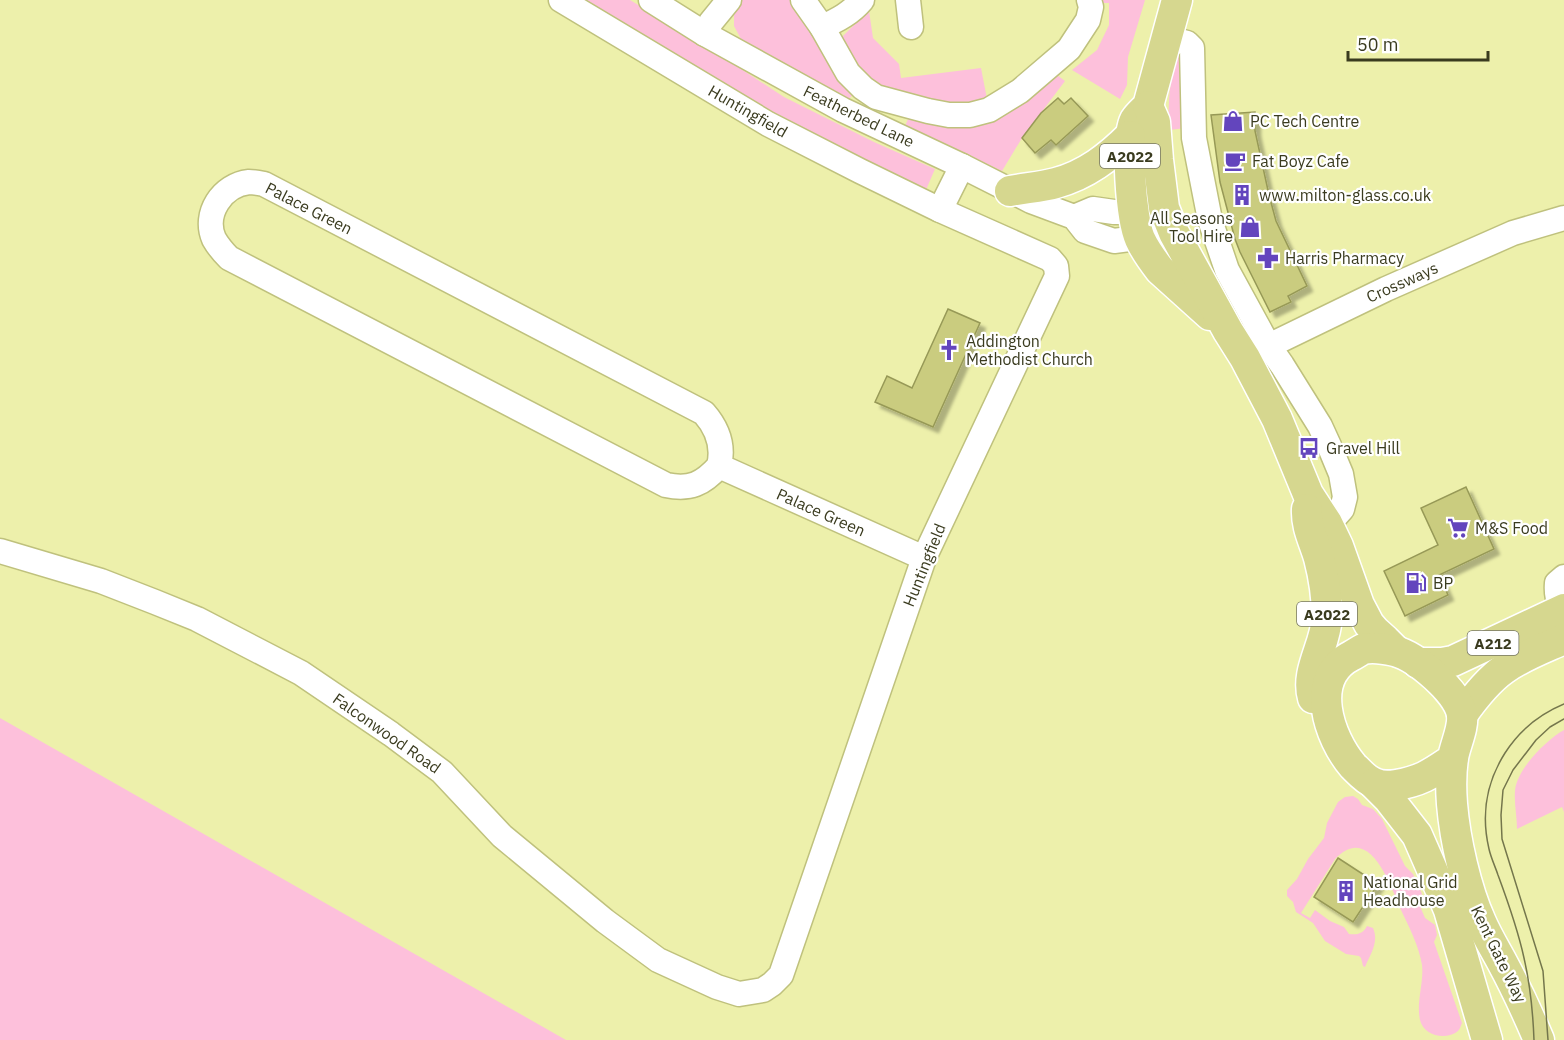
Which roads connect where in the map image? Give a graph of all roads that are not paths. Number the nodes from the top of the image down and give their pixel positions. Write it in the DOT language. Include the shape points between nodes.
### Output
graph roads {
  1 [pos="561,0"];
  2 [pos="651,0"];
  3 [pos="729,0"];
  4 [pos="803,0"];
  5 [pos="862,0"];
  6 [pos="908,0"];
  7 [pos="1089,0"];
  8 [pos="1177,0"];
  9 [pos="822,27"];
  10 [pos="911,27"];
  11 [pos="705,34"];
  12 [pos="1167,38"];
  13 [pos="1148,106"];
  14 [pos="1130,136"];
  15 [pos="962,166"];
  16 [pos="1010,191"];
  17 [pos="940,210"];
  18 [pos="1564,218"];
  19 [pos="1169,220"];
  20 [pos="1137,225"];
  21 [pos="1228,331"];
  22 [pos="1256,351"];
  23 [pos="718,466"];
  24 [pos="1308,494"];
  25 [pos="1327,523"];
  26 [pos="0,551"];
  27 [pos="924,558"];
  28 [pos="1562,607"];
  29 [pos="1407,657"];
  30 [pos="1462,715"];
  31 [pos="1331,730"];
  32 [pos="1453,759"];
  33 [pos="1374,784"];
  34 [pos="763,990"];
  35 [pos="1488,1040"];
  36 [pos="1539,1040"];
  1 -- 17 [label="street, Huntingfield" via="768,124"];
  2 -- 11 [label="street, Featherbed Lane"];
  3 -- 11 [label="street"];
  4 -- 9 [label="street"];
  5 -- 9 [label="street" via="842,18"];
  6 -- 10 [label="street"];
  7 -- 9 [label="street" via="1088,20 1069,49 1020,91 989,110 970,115 928,111 876,97 848,73"];
  8 -- 12 [label="main road, A2022"];
  11 -- 15 [label="street, Featherbed Lane" via="843,110"];
  12 -- 13 [label="main road, A2022"];
  12 -- 22 [label="street" via="1192,48 1194,138 1210,220"];
  13 -- 14 [label="main road, A2022" via="1135,119"];
  13 -- 19 [label="main road, A2022" via="1155,122"];
  14 -- 16 [label="main road" via="1083,173 1057,183"];
  14 -- 20 [label="main road, A2022"];
  15 -- 16 [label="street, Featherbed Lane"];
  15 -- 17 [label="street"];
  16 -- 20 [label="street, Featherbed Lane" via="1074,217 1084,231 1114,241"];
  17 -- 27 [label="street, Huntingfield" via="1050,259 1057,276"];
  18 -- 22 [label="street, Crossways" via="1503,238"];
  19 -- 20 [label="street, Featherbed Lane"];
  19 -- 21 [label="main road, A2022"];
  20 -- 21 [label="main road, A2022" via="1160,270"];
  21 -- 22 [label="main road, A2022"];
  22 -- 24 [label="main road, A2022" via="1277,419"];
  22 -- 25 [label="street" via="1282,365 1320,426 1341,474 1345,497 1342,509"];
  23 -- 23 [label="street, Palace Green" via="698,484 666,485 230,258 214,238 211,220 218,200 236,186 264,184 704,413 719,441 722,455"];
  23 -- 27 [label="street, Palace Green"];
  24 -- 25 [label="main road, A2022"];
  24 -- 31 [label="main road, A2022" via="1306,518 1327,599 1327,621 1311,687"];
  25 -- 29 [label="main road, A2022" via="1359,605 1375,631"];
  26 -- 34 [label="street, Falconwood Road" via="101,581 197,619 301,673 442,772 502,836 604,921 658,960 739,994"];
  27 -- 34 [label="street, Huntingfield" via="780,975"];
  28 -- 29 [label="main road, A212" via="1453,661"];
  28 -- 30 [label="main road, A212" via="1535,652 1504,669"];
  29 -- 30 [label="main road" via="1452,692"];
  29 -- 31 [label="main road" via="1364,649 1346,658 1329,680 1326,706"];
  30 -- 32 [label="main road"];
  31 -- 33 [label="main road" via="1344,756"];
  32 -- 33 [label="main road" via="1418,780 1391,786"];
  32 -- 36 [label="main road, Kent Gate Way" via="1452,803 1467,885 1480,922"];
  33 -- 35 [label="main road, Kent Gate Way" via="1417,835 1449,910"];
}
